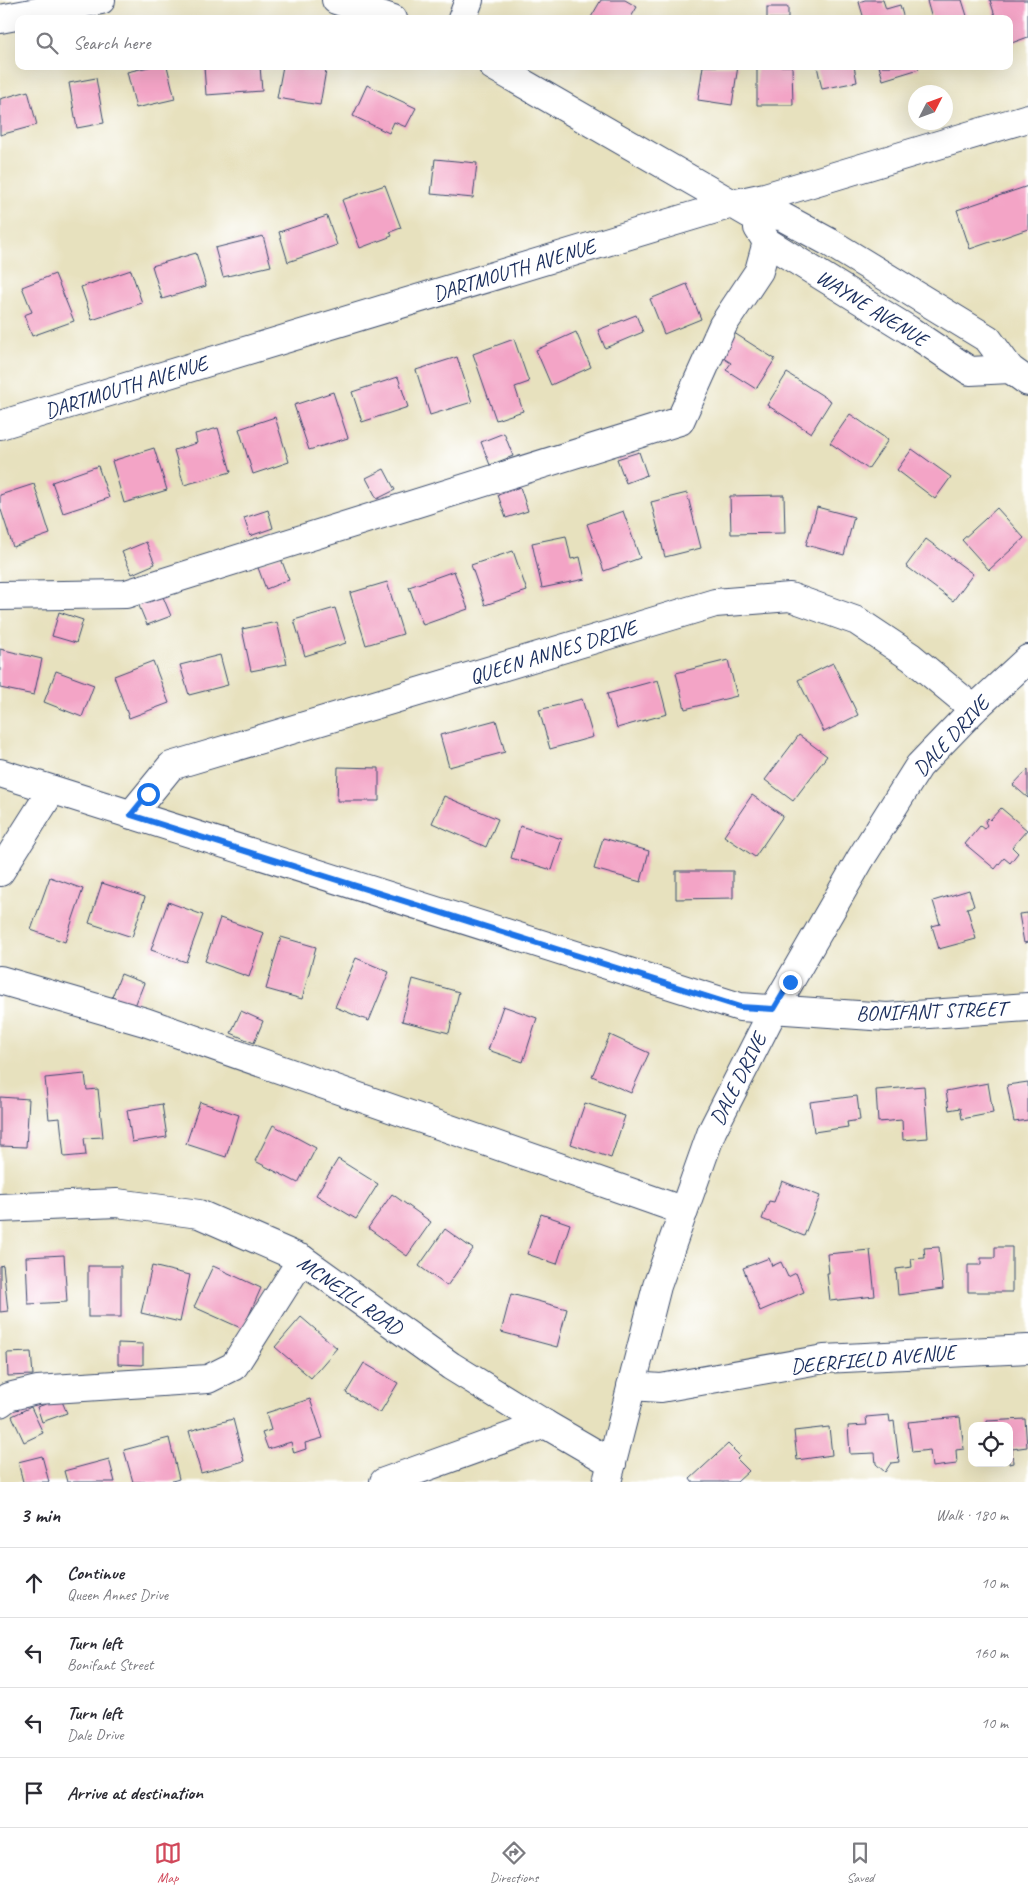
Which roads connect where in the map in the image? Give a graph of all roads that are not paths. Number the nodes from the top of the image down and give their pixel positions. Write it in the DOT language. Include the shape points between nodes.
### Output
graph roads {
  1 [pos="101,0"];
  2 [pos="336,0"];
  3 [pos="469,0"];
  4 [pos="21,15"];
  5 [pos="381,15"];
  6 [pos="463,15"];
  7 [pos="15,16"];
  8 [pos="0,19"];
  9 [pos="499,70"];
  10 [pos="1028,118"];
  11 [pos="741,209"];
  12 [pos="767,242"];
  13 [pos="1019,375"];
  14 [pos="0,425"];
  15 [pos="0,596"];
  16 [pos="1028,659"];
  17 [pos="974,709"];
  18 [pos="0,773"];
  19 [pos="52,790"];
  20 [pos="131,815"];
  21 [pos="0,872"];
  22 [pos="0,980"];
  23 [pos="1028,1007"];
  24 [pos="774,1009"];
  25 [pos="0,1208"];
  26 [pos="684,1211"];
  27 [pos="302,1259"];
  28 [pos="1028,1349"];
  29 [pos="631,1386"];
  30 [pos="0,1403"];
  31 [pos="545,1424"];
  32 [pos="610,1472"];
  33 [pos="384,1482"];
  1 -- 4 [label="street"];
  2 -- 5 [label="street"];
  3 -- 6 [label="street"];
  7 -- 8 [label="street"];
  9 -- 11 [label="street, WAYNE AVENUE"];
  10 -- 11 [label="street, DARTMOUTH AVENUE" via="765,197"];
  11 -- 12 [label="street, WAYNE AVENUE"];
  11 -- 13 [label="street, WAYNE AVENUE" via="781,216 829,242 988,339"];
  11 -- 14 [label="street, DARTMOUTH AVENUE"];
  12 -- 13 [label="street, WAYNE AVENUE" via="970,371"];
  12 -- 15 [label="street" via="759,271 723,325 680,421 126,594"];
  16 -- 17 [label="street, DALE DRIVE"];
  17 -- 20 [label="street, QUEEN ANNES DRIVE" via="911,657 857,620 790,598 715,603 170,766"];
  17 -- 24 [label="street, DALE DRIVE" via="919,766 861,858"];
  18 -- 19 [label="street, BONIFANT STREET"];
  19 -- 20 [label="street, BONIFANT STREET"];
  19 -- 21 [label="street"];
  20 -- 24 [label="street, BONIFANT STREET" via="740,1007"];
  22 -- 26 [label="street" via="145,1022"];
  23 -- 24 [label="street, BONIFANT STREET" via="887,1017"];
  24 -- 26 [label="street, DALE DRIVE" via="712,1131"];
  25 -- 27 [label="street, MCNEILL ROAD" via="117,1203 199,1214"];
  26 -- 29 [label="street, DALE DRIVE" via="657,1286"];
  27 -- 30 [label="street" via="234,1366 208,1379 37,1390"];
  27 -- 31 [label="street, MCNEILL ROAD" via="451,1366"];
  28 -- 29 [label="street, DEERFIELD AVENUE" via="824,1359 662,1388"];
  29 -- 32 [label="street, DALE DRIVE"];
  31 -- 32 [label="street, MCNEILL ROAD"];
  31 -- 33 [label="street"];
}
